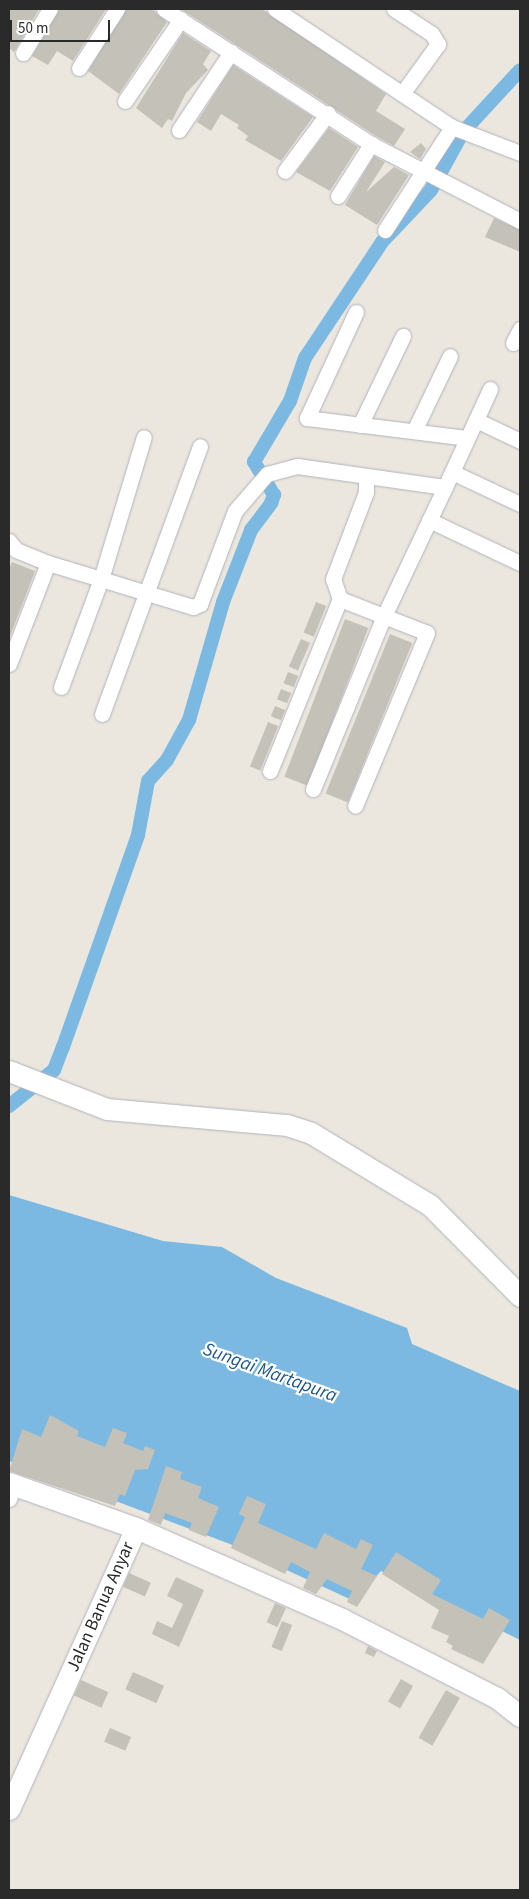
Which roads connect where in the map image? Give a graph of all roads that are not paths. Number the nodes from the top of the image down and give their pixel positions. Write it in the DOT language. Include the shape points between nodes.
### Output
graph roads {
  1 [pos="50,9"];
  2 [pos="117,9"];
  3 [pos="164,9"];
  4 [pos="275,9"];
  5 [pos="394,9"];
  6 [pos="181,19"];
  7 [pos="230,52"];
  8 [pos="23,53"];
  9 [pos="79,68"];
  10 [pos="404,91"];
  11 [pos="125,101"];
  12 [pos="328,113"];
  13 [pos="457,128"];
  14 [pos="179,130"];
  15 [pos="371,144"];
  16 [pos="520,153"];
  17 [pos="285,171"];
  18 [pos="428,176"];
  19 [pos="338,196"];
  20 [pos="520,221"];
  21 [pos="385,230"];
  22 [pos="356,312"];
  23 [pos="520,329"];
  24 [pos="403,336"];
  25 [pos="513,343"];
  26 [pos="450,356"];
  27 [pos="490,389"];
  28 [pos="476,420"];
  29 [pos="360,425"];
  30 [pos="414,432"];
  31 [pos="144,436"];
  32 [pos="468,438"];
  33 [pos="520,441"];
  34 [pos="200,446"];
  35 [pos="452,472"];
  36 [pos="366,478"];
  37 [pos="445,487"];
  38 [pos="520,504"];
  39 [pos="429,520"];
  40 [pos="9,541"];
  41 [pos="48,563"];
  42 [pos="520,563"];
  43 [pos="101,579"];
  44 [pos="147,593"];
  45 [pos="340,599"];
  46 [pos="384,616"];
  47 [pos="9,664"];
  48 [pos="61,687"];
  49 [pos="102,714"];
  50 [pos="270,771"];
  51 [pos="313,789"];
  52 [pos="356,806"];
  53 [pos="9,1071"];
  54 [pos="520,1296"];
  55 [pos="10,1489"];
  56 [pos="136,1528"];
  57 [pos="520,1716"];
  58 [pos="9,1809"];
  1 -- 8 [label="street"];
  2 -- 9 [label="street"];
  3 -- 6 [label="street"];
  4 -- 10 [label="street"];
  5 -- 10 [label="street" via="432,34 438,44"];
  6 -- 7 [label="street"];
  6 -- 11 [label="street"];
  7 -- 12 [label="street"];
  7 -- 14 [label="street"];
  10 -- 13 [label="street"];
  12 -- 15 [label="street"];
  12 -- 17 [label="street"];
  13 -- 16 [label="street"];
  13 -- 18 [label="street"];
  15 -- 18 [label="street"];
  15 -- 19 [label="street"];
  18 -- 20 [label="street"];
  18 -- 21 [label="street"];
  22 -- 29 [label="street" via="307,418"];
  23 -- 25 [label="street"];
  24 -- 29 [label="street"];
  26 -- 30 [label="street"];
  27 -- 28 [label="street"];
  28 -- 32 [label="street"];
  28 -- 33 [label="street"];
  29 -- 30 [label="street"];
  30 -- 32 [label="street"];
  31 -- 43 [label="street"];
  32 -- 35 [label="street"];
  34 -- 44 [label="street"];
  35 -- 37 [label="street"];
  35 -- 38 [label="street"];
  36 -- 37 [label="street"];
  36 -- 44 [label="street" via="288,466 261,478 235,511 200,604 193,607"];
  36 -- 45 [label="street" via="366,492 333,579"];
  37 -- 39 [label="street"];
  39 -- 42 [label="street"];
  39 -- 46 [label="street"];
  40 -- 41 [label="street" via="16,550"];
  41 -- 43 [label="street"];
  41 -- 47 [label="street"];
  43 -- 44 [label="street"];
  43 -- 48 [label="street"];
  44 -- 49 [label="street"];
  45 -- 46 [label="street"];
  45 -- 50 [label="street"];
  46 -- 51 [label="street"];
  46 -- 52 [label="street" via="427,633"];
  53 -- 54 [label="street" via="107,1109 287,1125 310,1134 430,1205"];
  55 -- 56 [label="street, Jalan Banua Anyar"];
  56 -- 57 [label="street" via="342,1619 496,1698"];
  56 -- 58 [label="street, Jalan Banua Anyar"];
}
